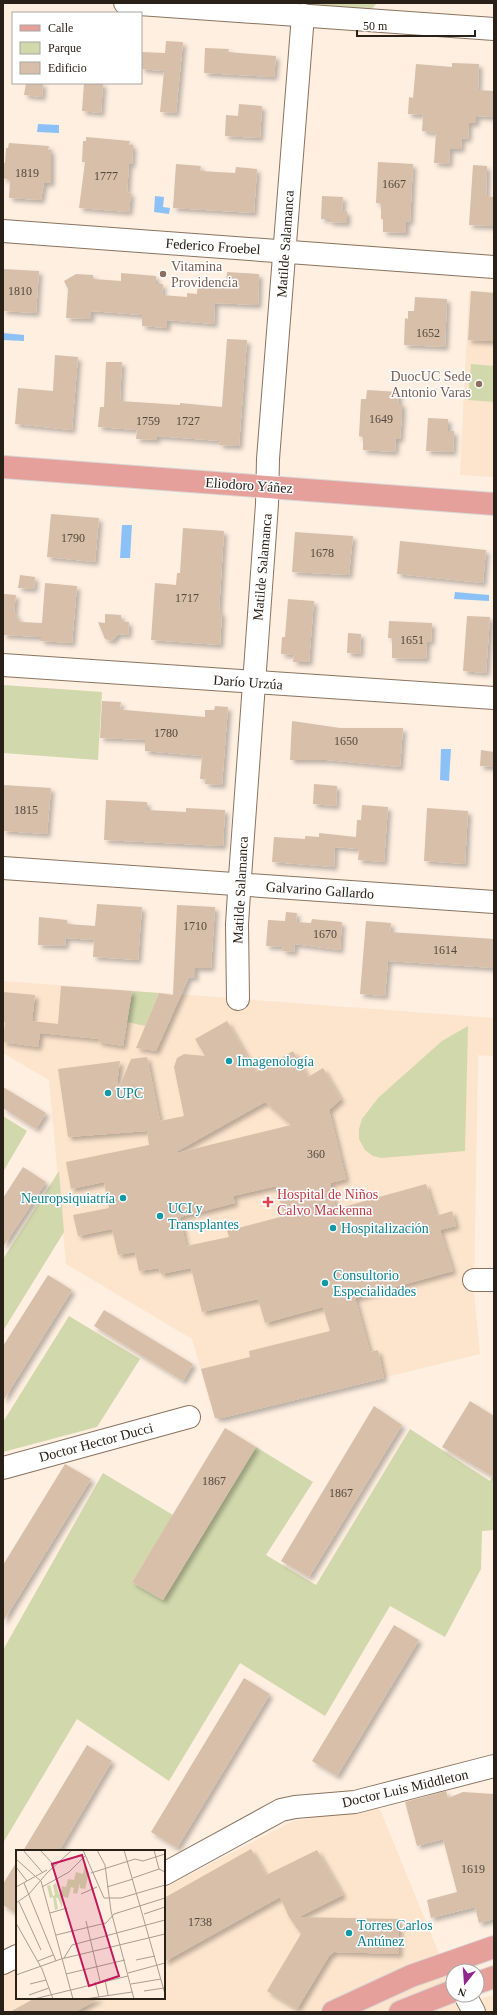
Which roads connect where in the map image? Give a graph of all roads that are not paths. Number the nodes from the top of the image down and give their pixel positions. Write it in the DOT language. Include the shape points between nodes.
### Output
graph roads {
  1 [pos="125,3"];
  2 [pos="227,7"];
  3 [pos="386,12"];
  4 [pos="303,15"];
  5 [pos="494,29"];
  6 [pos="3,231"];
  7 [pos="284,251"];
  8 [pos="494,267"];
  9 [pos="3,467"];
  10 [pos="267,487"];
  11 [pos="494,504"];
  12 [pos="3,665"];
  13 [pos="253,683"];
  14 [pos="494,698"];
  15 [pos="3,868"];
  16 [pos="239,884"];
  17 [pos="494,902"];
  18 [pos="238,999"];
  19 [pos="189,1417"];
  20 [pos="3,1468"];
  21 [pos="494,1766"];
  22 [pos="165,1873"];
  23 [pos="494,1947"];
  24 [pos="16,1956"];
  25 [pos="3,1963"];
  26 [pos="445,1994"];
  27 [pos="469,2003"];
  28 [pos="333,2012"];
  29 [pos="400,2012"];
  30 [pos="474,2012"];
  1 -- 2 [label="street"];
  2 -- 4 [label="street"];
  3 -- 4 [label="street"];
  3 -- 5 [label="street"];
  4 -- 7 [label="street, Matilde Salamanca"];
  6 -- 7 [label="street, Federico Froebel"];
  7 -- 8 [label="street, Federico Froebel"];
  7 -- 10 [label="street, Matilde Salamanca"];
  9 -- 10 [label="main road, Eliodoro Yáñez"];
  10 -- 11 [label="main road, Eliodoro Yáñez"];
  10 -- 13 [label="street, Matilde Salamanca"];
  12 -- 13 [label="street, Darío Urzúa"];
  13 -- 14 [label="street, Darío Urzúa"];
  13 -- 16 [label="street, Matilde Salamanca"];
  15 -- 16 [label="street, Galvarino Gallardo"];
  16 -- 17 [label="street, Galvarino Gallardo"];
  16 -- 18 [label="street, Matilde Salamanca"];
  19 -- 20 [label="street, Doctor Hector Ducci"];
  21 -- 22 [label="street, Doctor Luis Middleton" via="355,1802 295,1806 281,1810"];
  23 -- 28 [label="main road" via="411,1976"];
  24 -- 25 [label="street"];
  26 -- 29 [label="main road"];
  27 -- 30 [label="street"];
}
